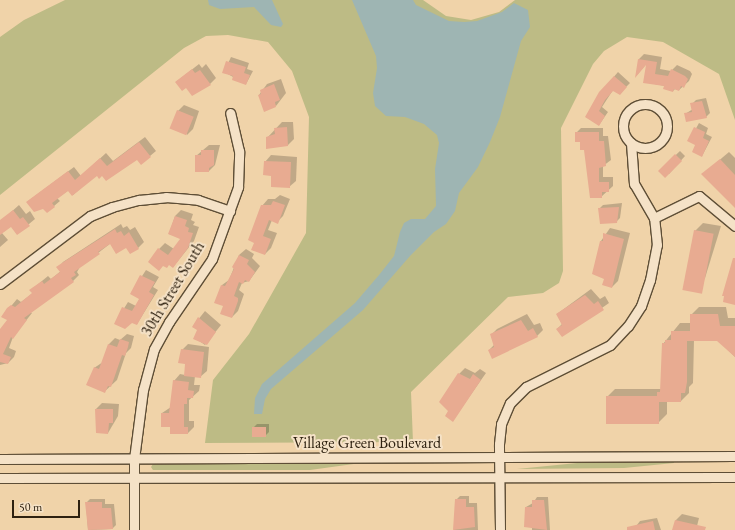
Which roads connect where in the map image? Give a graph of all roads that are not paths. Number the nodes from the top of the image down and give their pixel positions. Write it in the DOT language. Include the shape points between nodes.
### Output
graph roads {
  1 [pos="230,113"];
  2 [pos="631,143"];
  3 [pos="230,211"];
  4 [pos="654,218"];
  5 [pos="735,226"];
  6 [pos="0,284"];
  7 [pos="498,456"];
  8 [pos="735,456"];
  9 [pos="0,459"];
  10 [pos="134,459"];
  11 [pos="133,477"];
  12 [pos="735,477"];
  13 [pos="0,478"];
  14 [pos="499,478"];
  15 [pos="134,530"];
  16 [pos="500,530"];
  1 -- 3 [label="street, 30th Street South" via="239,151 238,187"];
  2 -- 2 [label="street" via="623,131 625,117 629,111 642,104 656,107 667,125 662,139 651,147"];
  2 -- 4 [label="street" via="634,184"];
  3 -- 6 [label="street" via="198,200 166,197 112,207 90,216"];
  3 -- 10 [label="street, 30th Street South" via="212,259 168,322 154,349 143,390"];
  4 -- 5 [label="street" via="699,196"];
  4 -- 7 [label="street" via="657,244 650,280 641,306 628,326 610,345 526,387 510,403 501,424"];
  7 -- 8 [label="street, Village Green Boulevard"];
  7 -- 10 [label="street, Village Green Boulevard"];
  7 -- 14 [label="street"];
  9 -- 10 [label="street, Village Green Boulevard"];
  10 -- 11 [label="street, 30th Street South"];
  11 -- 13 [label="street"];
  11 -- 14 [label="street"];
  11 -- 15 [label="street, 30th Street South"];
  12 -- 14 [label="street"];
  14 -- 16 [label="street"];
}
